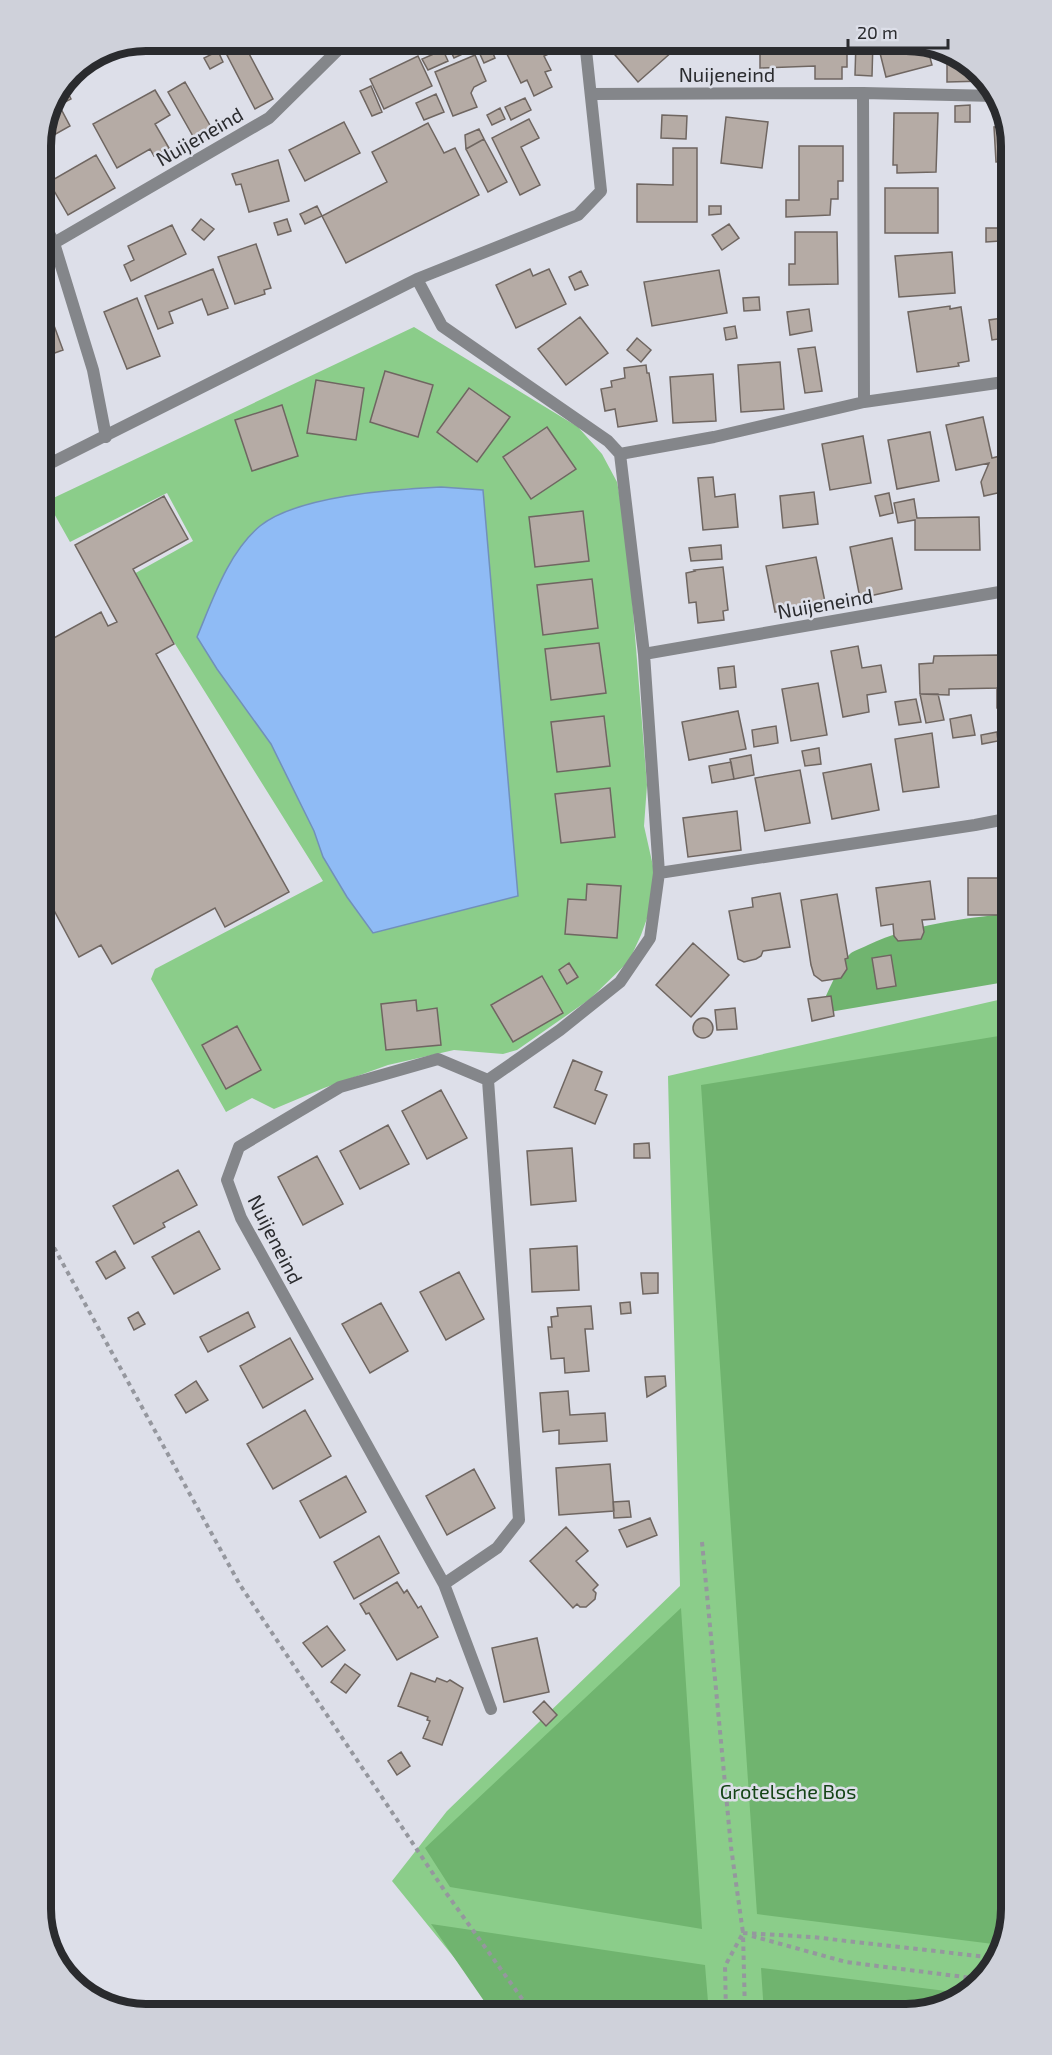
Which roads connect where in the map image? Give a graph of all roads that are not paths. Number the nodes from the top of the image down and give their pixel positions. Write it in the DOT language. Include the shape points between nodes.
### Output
graph roads {
  1 [pos="336,51"];
  2 [pos="586,51"];
  3 [pos="863,93"];
  4 [pos="591,94"];
  5 [pos="986,96"];
  6 [pos="51,237"];
  7 [pos="54,243"];
  8 [pos="417,279"];
  9 [pos="1001,382"];
  10 [pos="864,402"];
  11 [pos="106,437"];
  12 [pos="620,454"];
  13 [pos="51,463"];
  14 [pos="1001,592"];
  15 [pos="644,654"];
  16 [pos="1001,820"];
  17 [pos="659,873"];
  18 [pos="488,1080"];
  19 [pos="444,1584"];
  20 [pos="491,1709"];
  1 -- 7 [label="street, Nuijeneind" via="269,118"];
  2 -- 4 [label="street"];
  3 -- 4 [label="street, Nuijeneind"];
  3 -- 5 [label="street, Nuijeneind"];
  3 -- 10 [label="street"];
  4 -- 8 [label="street" via="601,191 578,215"];
  6 -- 7 [label="street"];
  7 -- 11 [label="street" via="93,370"];
  8 -- 11 [label="street"];
  8 -- 12 [label="street" via="442,326 608,441"];
  9 -- 10 [label="street"];
  10 -- 12 [label="street"];
  11 -- 13 [label="street"];
  12 -- 15 [label="street"];
  14 -- 15 [label="street, Nuijeneind"];
  15 -- 17 [label="street"];
  16 -- 17 [label="street"];
  17 -- 18 [label="street" via="650,938 620,982"];
  18 -- 19 [label="street" via="519,1520 497,1548"];
  18 -- 19 [label="street, Nuijeneind" via="438,1059 340,1087 239,1147 226,1180 241,1218"];
  19 -- 20 [label="street, Nuijeneind"];
}
